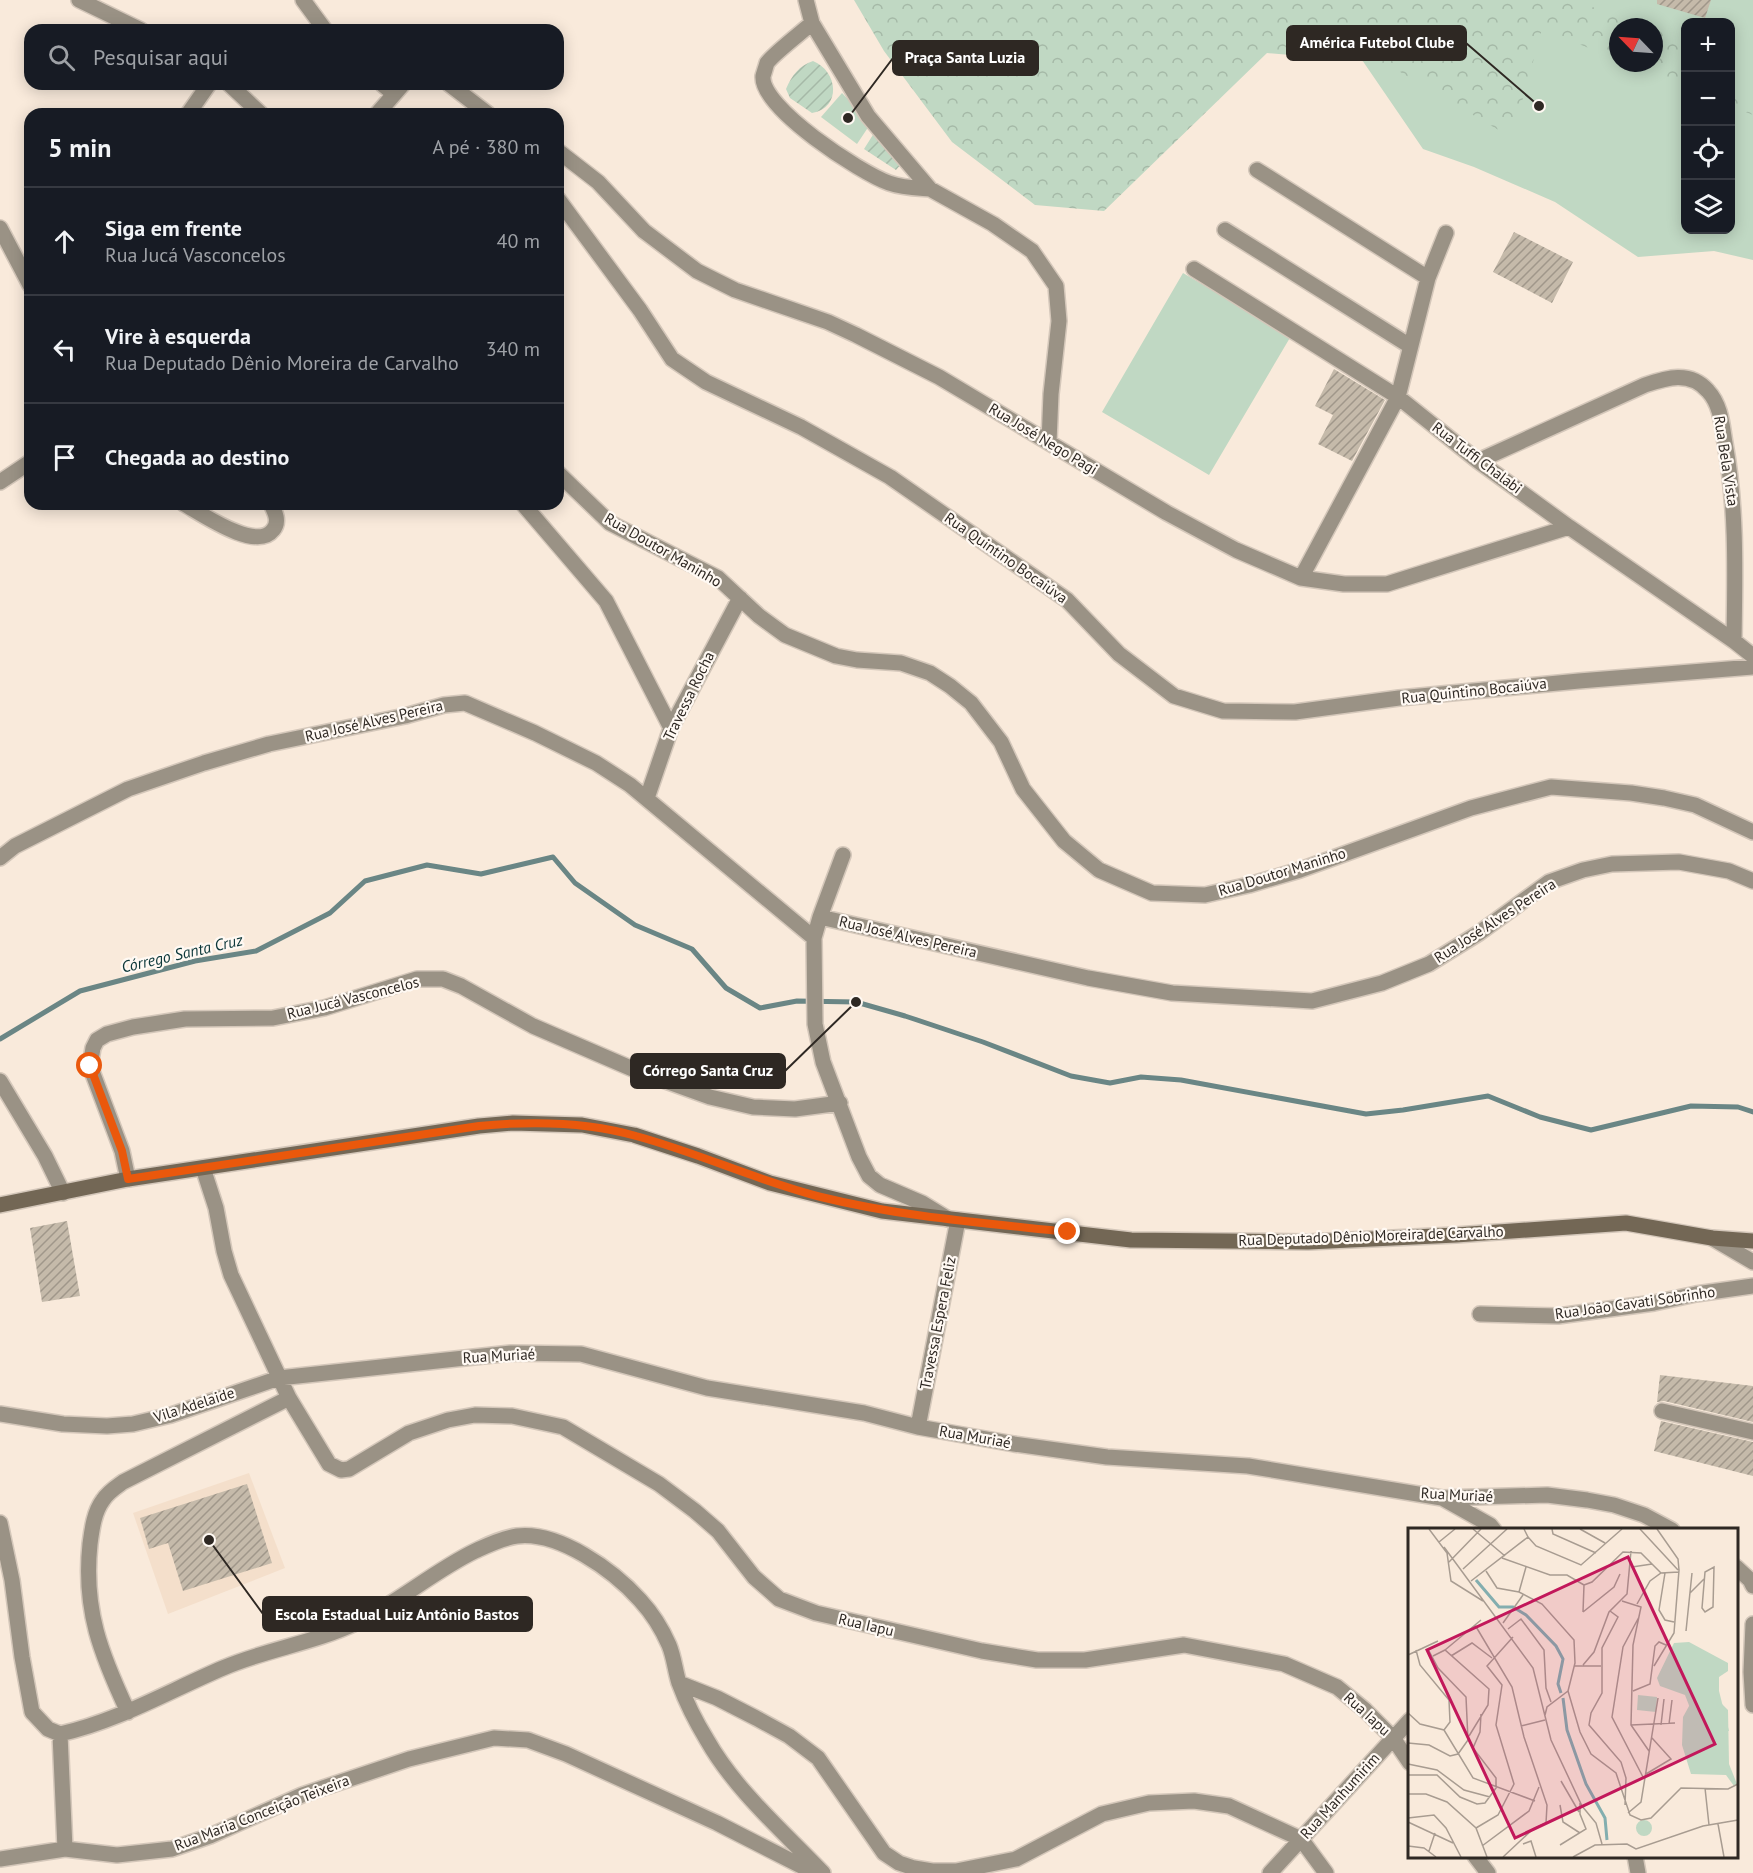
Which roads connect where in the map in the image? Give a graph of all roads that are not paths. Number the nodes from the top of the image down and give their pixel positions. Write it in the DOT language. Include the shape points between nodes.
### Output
graph roads {
  1 [pos="79,0"];
  2 [pos="303,0"];
  3 [pos="806,0"];
  4 [pos="95,3"];
  5 [pos="812,23"];
  6 [pos="131,24"];
  7 [pos="321,24"];
  8 [pos="205,90"];
  9 [pos="236,90"];
  10 [pos="397,90"];
  11 [pos="457,90"];
  12 [pos="192,108"];
  13 [pos="255,108"];
  14 [pos="382,108"];
  15 [pos="480,108"];
  16 [pos="564,156"];
  17 [pos="1257,170"];
  18 [pos="930,189"];
  19 [pos="564,207"];
  20 [pos="0,228"];
  21 [pos="1225,230"];
  22 [pos="1446,233"];
  23 [pos="1194,269"];
  24 [pos="24,274"];
  25 [pos="1428,278"];
  26 [pos="1410,346"];
  27 [pos="1398,397"];
  28 [pos="1049,442"];
  29 [pos="1478,461"];
  30 [pos="24,466"];
  31 [pos="564,478"];
  32 [pos="0,482"];
  33 [pos="196,510"];
  34 [pos="274,510"];
  35 [pos="527,510"];
  36 [pos="1569,527"];
  37 [pos="1301,578"];
  38 [pos="740,598"];
  39 [pos="1734,641"];
  40 [pos="1753,656"];
  41 [pos="1753,667"];
  42 [pos="672,728"];
  43 [pos="647,798"];
  44 [pos="1753,832"];
  45 [pos="843,855"];
  46 [pos="0,858"];
  47 [pos="1753,881"];
  48 [pos="820,917"];
  49 [pos="814,938"];
  50 [pos="0,1081"];
  51 [pos="840,1103"];
  52 [pos="203,1168"];
  53 [pos="128,1179"];
  54 [pos="63,1193"];
  55 [pos="0,1205"];
  56 [pos="953,1219"];
  57 [pos="1712,1238"];
  58 [pos="1753,1241"];
  59 [pos="1753,1262"];
  60 [pos="1753,1286"];
  61 [pos="1480,1314"];
  62 [pos="279,1378"];
  63 [pos="289,1398"];
  64 [pos="1662,1410"];
  65 [pos="0,1414"];
  66 [pos="918,1427"];
  67 [pos="1753,1432"];
  68 [pos="1442,1498"];
  69 [pos="0,1523"];
  70 [pos="1492,1528"];
  71 [pos="1668,1528"];
  72 [pos="1738,1568"];
  73 [pos="1753,1586"];
  74 [pos="1753,1624"];
  75 [pos="679,1683"];
  76 [pos="1753,1705"];
  77 [pos="128,1712"];
  78 [pos="1408,1722"];
  79 [pos="60,1734"];
  80 [pos="1393,1738"];
  81 [pos="1408,1760"];
  82 [pos="1301,1839"];
  83 [pos="64,1849"];
  84 [pos="1476,1858"];
  85 [pos="1635,1858"];
  86 [pos="0,1859"];
  87 [pos="815,1873"];
  88 [pos="823,1873"];
  89 [pos="1270,1873"];
  90 [pos="1326,1873"];
  91 [pos="1488,1873"];
  92 [pos="1638,1873"];
  1 -- 4 [label="street"];
  2 -- 7 [label="street"];
  3 -- 5 [label="street"];
  4 -- 6 [label="street"];
  5 -- 18 [label="street" via="868,116"];
  5 -- 18 [label="street" via="767,63 763,78 768,95 843,159 870,175 891,184"];
  8 -- 12 [label="street"];
  9 -- 13 [label="street"];
  10 -- 14 [label="street"];
  11 -- 15 [label="street"];
  16 -- 28 [label="street, Rua José Nego Pagi" via="598,182 645,231 697,271 735,290 856,335 939,377"];
  17 -- 25 [label="street"];
  18 -- 28 [label="street" via="1032,251 1056,286 1059,321"];
  19 -- 41 [label="street, Rua Quintino Bocaiúva" via="672,359 706,382 801,427 890,477 1067,600 1119,654 1174,696 1223,711 1296,712 1399,698"];
  20 -- 24 [label="street"];
  21 -- 26 [label="street"];
  22 -- 25 [label="street"];
  23 -- 27 [label="street, Rua Tuffi Chalabi"];
  25 -- 26 [label="street"];
  26 -- 27 [label="street"];
  27 -- 29 [label="street, Rua Tuffi Chalabi"];
  27 -- 37 [label="street"];
  28 -- 37 [label="street, Rua José Nego Pagi" via="1167,513 1236,550"];
  29 -- 36 [label="street, Rua Tuffi Chalabi"];
  29 -- 39 [label="street, Rua Bela Vista" via="1672,376 1692,379 1708,390 1720,412 1728,457 1735,532"];
  30 -- 32 [label="street"];
  31 -- 38 [label="street, Rua Doutor Maninho" via="610,524 718,578"];
  33 -- 34 [label="street" via="255,537 274,530"];
  35 -- 42 [label="street" via="606,601"];
  36 -- 37 [label="street, Rua José Nego Pagi" via="1388,584 1344,584"];
  36 -- 39 [label="street, Rua Tuffi Chalabi"];
  38 -- 42 [label="street, Travessa Rocha"];
  38 -- 44 [label="street, Rua Doutor Maninho" via="785,635 816,648 857,660 901,663 930,673 950,686 971,703 1001,742 1023,789 1064,841 1099,870 1152,893 1205,895 1249,885 1471,808 1551,788 1664,798 1695,805"];
  39 -- 40 [label="street, Rua Tuffi Chalabi"];
  42 -- 43 [label="street, Travessa Rocha"];
  43 -- 46 [label="street, Rua José Alves Pereira" via="596,763 465,703 269,744 128,789"];
  43 -- 49 [label="street, Rua José Alves Pereira"];
  45 -- 48 [label="street"];
  47 -- 48 [label="street, Rua José Alves Pereira" via="1729,871 1679,862 1612,864 1583,870 1549,882 1429,964 1382,983 1312,1001 1172,993 1088,978"];
  48 -- 49 [label="street, Rua José Alves Pereira"];
  49 -- 51 [label="street" via="815,1024 823,1062"];
  50 -- 54 [label="street"];
  51 -- 53 [label="street, Rua Jucá Vasconcelos" via="795,1109 753,1107 710,1097 634,1070 533,1026 461,986 443,980 417,979 324,1008 273,1018 185,1019 133,1027 97,1040 90,1066 122,1151"];
  51 -- 56 [label="street" via="869,1176"];
  52 -- 53 [label="street, Rua Deputado Dênio Moreira de Carvalho"];
  52 -- 56 [label="street, Rua Deputado Dênio Moreira de Carvalho" via="479,1126 582,1125 634,1135 811,1194 882,1211"];
  52 -- 62 [label="street" via="231,1275"];
  53 -- 54 [label="street, Rua Deputado Dênio Moreira de Carvalho"];
  54 -- 55 [label="street, Rua Deputado Dênio Moreira de Carvalho"];
  56 -- 57 [label="street, Rua Deputado Dênio Moreira de Carvalho" via="1142,1240 1308,1242 1626,1223"];
  56 -- 66 [label="street, Travessa Espera Feliz"];
  57 -- 58 [label="street, Rua Deputado Dênio Moreira de Carvalho"];
  57 -- 59 [label="street"];
  60 -- 61 [label="street, Rua João Cavati Sobrinho" via="1558,1316"];
  62 -- 63 [label="street"];
  62 -- 65 [label="street, Vila Adelaide" via="133,1424 63,1424"];
  62 -- 66 [label="street, Rua Muriaé" via="511,1353 581,1354 707,1388 864,1413"];
  63 -- 77 [label="street" via="123,1482 102,1501 93,1524 88,1562 92,1619 105,1662"];
  63 -- 80 [label="street, Rua Iapu" via="329,1464 341,1470 410,1433 448,1420 475,1415 512,1416 563,1427 659,1484 718,1531 754,1577 779,1599 816,1613 1037,1660 1085,1660 1184,1645 1284,1664 1337,1687"];
  64 -- 67 [label="street"];
  66 -- 68 [label="street, Rua Muriaé" via="1107,1457 1248,1466"];
  68 -- 70 [label="street"];
  68 -- 71 [label="street, Rua Muriaé" via="1547,1495 1587,1500 1644,1515"];
  69 -- 79 [label="street" via="32,1712 48,1729"];
  72 -- 73 [label="street"];
  74 -- 76 [label="street"];
  75 -- 77 [label="street" via="669,1645 639,1599 577,1551 548,1539 517,1536 467,1555 359,1622 222,1668"];
  75 -- 82 [label="street" via="764,1723 818,1758 884,1853 914,1868 956,1871 1016,1859 1102,1814 1149,1803 1194,1801 1229,1806"];
  75 -- 88 [label="street" via="707,1741 732,1778"];
  77 -- 79 [label="street"];
  78 -- 80 [label="street, Rua Manhumirim"];
  79 -- 83 [label="street"];
  80 -- 81 [label="street, Rua Iapu"];
  80 -- 82 [label="street, Rua Manhumirim"];
  82 -- 89 [label="street, Rua Manhumirim"];
  82 -- 90 [label="street"];
  83 -- 86 [label="street, Rua Maria Conceição Teixeira"];
  83 -- 87 [label="street, Rua Maria Conceição Teixeira" via="117,1855 172,1849 312,1791 409,1759 494,1738 528,1740 566,1754 717,1822"];
  84 -- 91 [label="street"];
  85 -- 92 [label="street"];
}
